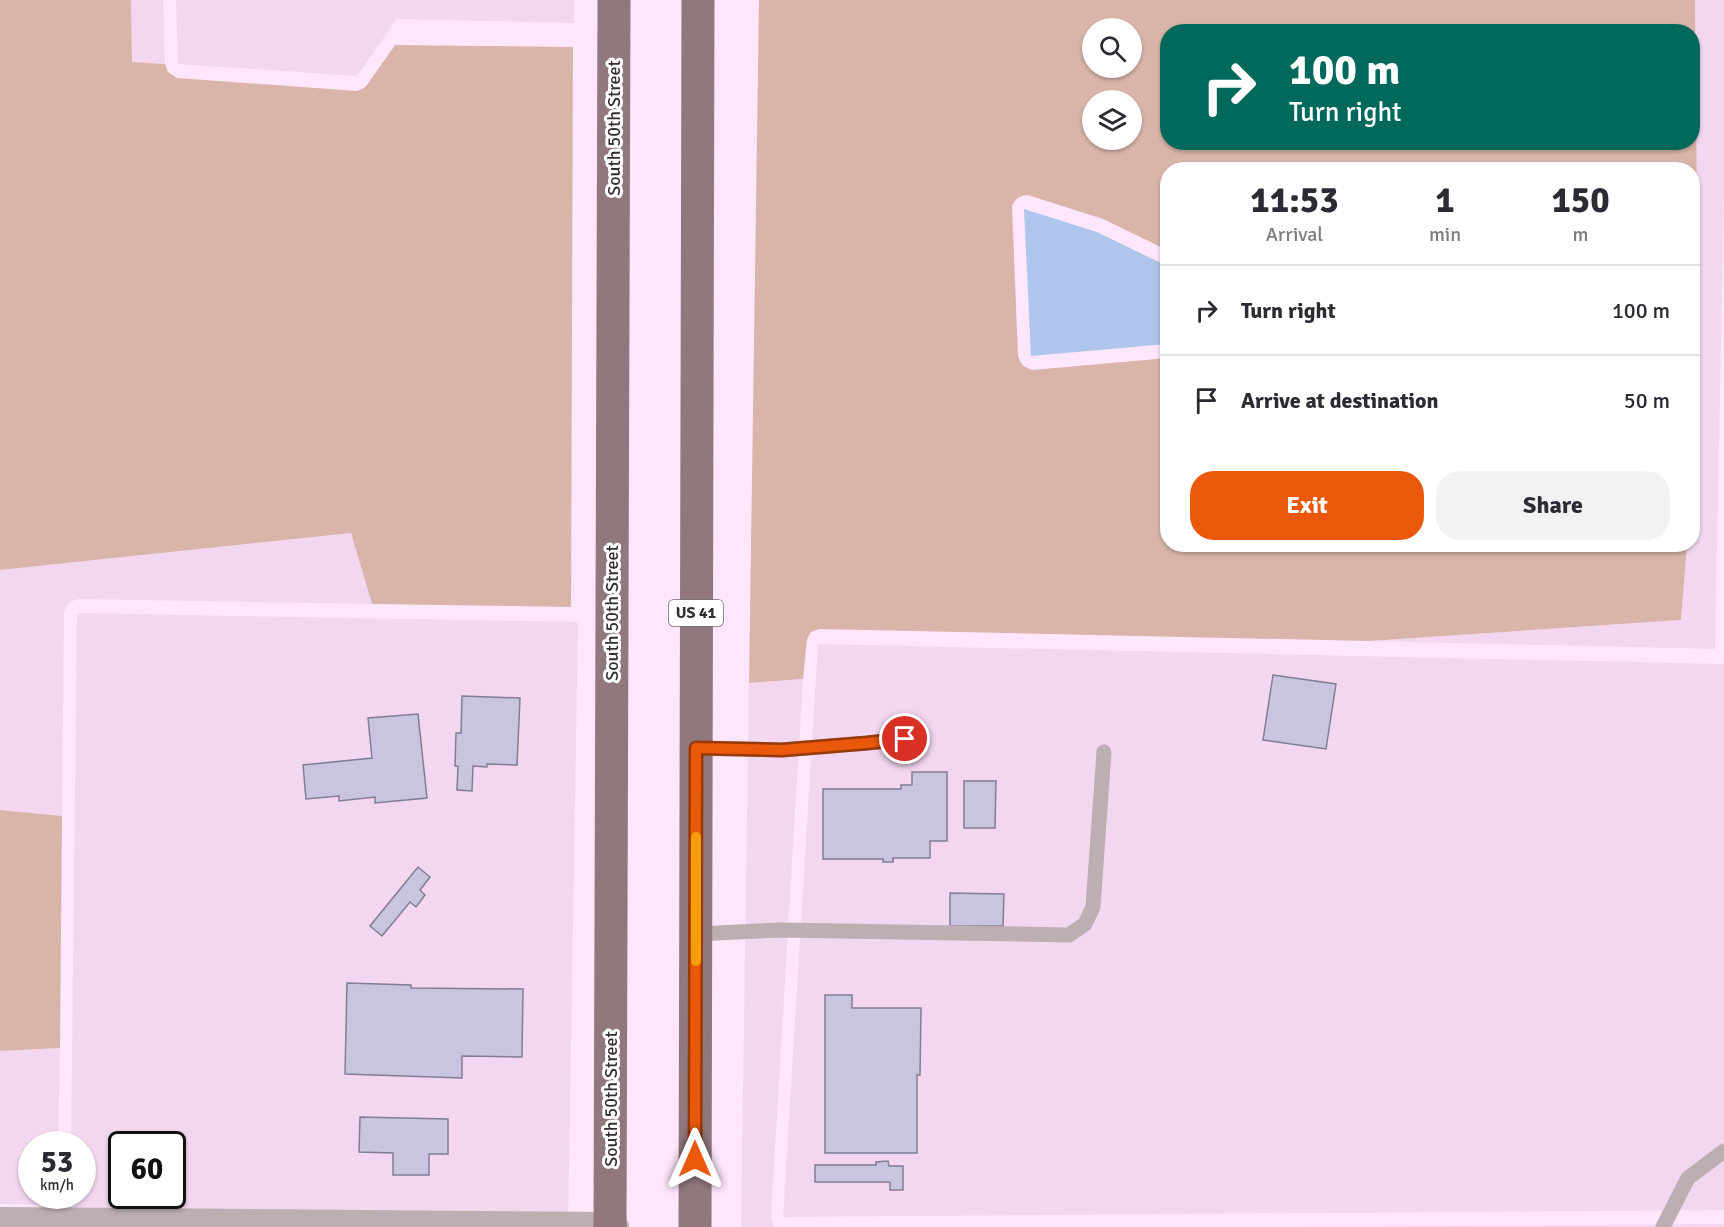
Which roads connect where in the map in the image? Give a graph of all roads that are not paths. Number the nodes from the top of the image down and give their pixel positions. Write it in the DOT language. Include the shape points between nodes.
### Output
graph roads {
  1 [pos="614,0"];
  2 [pos="698,0"];
  3 [pos="905,739"];
  4 [pos="696,748"];
  5 [pos="1104,752"];
  6 [pos="696,934"];
  7 [pos="1724,1151"];
  8 [pos="0,1221"];
  9 [pos="612,1227"];
  10 [pos="695,1227"];
  11 [pos="1663,1227"];
  1 -- 9 [label="main road, South 50th Street"];
  2 -- 4 [label="main road, US 41"];
  3 -- 4 [label="lane" via="782,750"];
  4 -- 6 [label="main road, US 41"];
  5 -- 6 [label="lane" via="1093,908 1085,924 1069,935 780,930"];
  6 -- 10 [label="main road, US 41"];
  7 -- 11 [label="lane" via="1688,1178"];
  8 -- 9 [label="street"];
}
